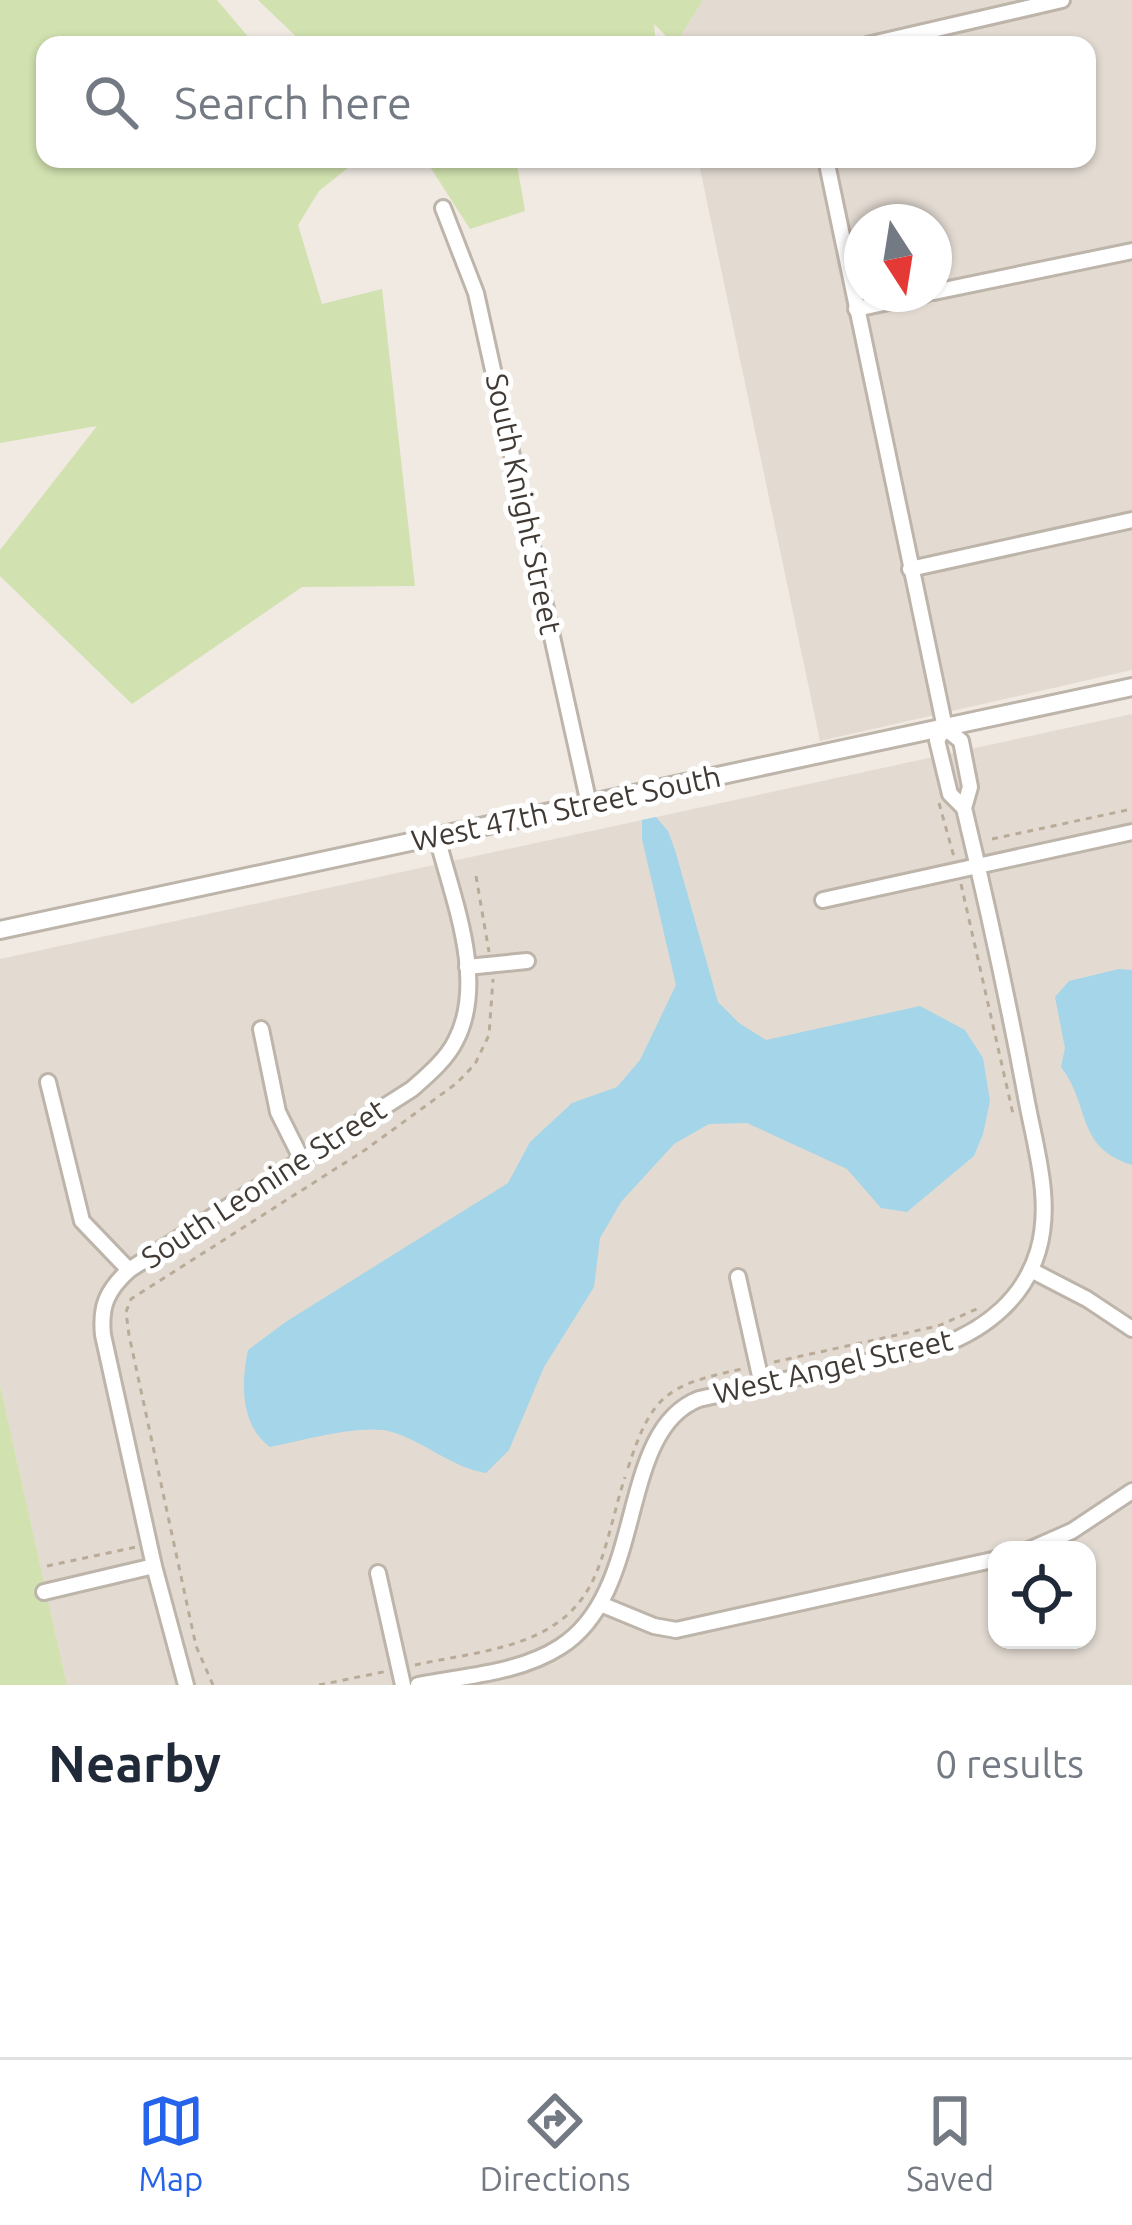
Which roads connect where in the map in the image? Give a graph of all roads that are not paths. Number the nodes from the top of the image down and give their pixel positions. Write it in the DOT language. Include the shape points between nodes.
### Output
graph roads {
  1 [pos="1062,0"];
  2 [pos="904,36"];
  3 [pos="828,168"];
  4 [pos="443,208"];
  5 [pos="844,249"];
  6 [pos="1132,251"];
  7 [pos="952,288"];
  8 [pos="857,312"];
  9 [pos="1132,520"];
  10 [pos="910,569"];
  11 [pos="1132,687"];
  12 [pos="945,728"];
  13 [pos="589,804"];
  14 [pos="964,808"];
  15 [pos="1132,832"];
  16 [pos="437,837"];
  17 [pos="978,867"];
  18 [pos="824,899"];
  19 [pos="0,930"];
  20 [pos="527,962"];
  21 [pos="467,967"];
  22 [pos="261,1029"];
  23 [pos="48,1082"];
  24 [pos="302,1160"];
  25 [pos="129,1270"];
  26 [pos="1031,1270"];
  27 [pos="738,1277"];
  28 [pos="1132,1329"];
  29 [pos="761,1385"];
  30 [pos="1132,1491"];
  31 [pos="1052,1541"];
  32 [pos="988,1561"];
  33 [pos="154,1566"];
  34 [pos="378,1573"];
  35 [pos="44,1592"];
  36 [pos="603,1605"];
  37 [pos="186,1685"];
  38 [pos="403,1685"];
  39 [pos="418,1685"];
  1 -- 2 [label="street"];
  3 -- 5 [label="street"];
  4 -- 13 [label="street, South Knight Street" via="476,293"];
  6 -- 7 [label="street"];
  8 -- 10 [label="street"];
  9 -- 10 [label="street"];
  10 -- 12 [label="street"];
  11 -- 12 [label="street, West 47th Street South"];
  12 -- 13 [label="street, West 47th Street South"];
  12 -- 14 [label="street" via="938,740 950,794"];
  12 -- 14 [label="street" via="961,741 970,787"];
  13 -- 16 [label="street, West 47th Street South"];
  14 -- 17 [label="street"];
  15 -- 17 [label="street"];
  16 -- 19 [label="street, West 47th Street South"];
  16 -- 21 [label="street, South Leonine Street"];
  17 -- 18 [label="street"];
  17 -- 26 [label="street" via="1042,1187 1043,1231"];
  20 -- 21 [label="street"];
  21 -- 24 [label="street, South Leonine Street" via="465,1013 446,1055 412,1089"];
  22 -- 24 [label="street" via="278,1112"];
  23 -- 25 [label="street" via="82,1222"];
  24 -- 25 [label="street, South Leonine Street"];
  25 -- 33 [label="street, South Leonine Street" via="111,1287 101,1318"];
  26 -- 28 [label="street"];
  26 -- 29 [label="street, West Angel Street" via="1006,1307 966,1336"];
  27 -- 29 [label="street"];
  29 -- 36 [label="street, West Angel Street" via="699,1399 663,1424"];
  30 -- 31 [label="street"];
  32 -- 36 [label="street" via="676,1630"];
  33 -- 35 [label="street"];
  33 -- 37 [label="street, South Leonine Street"];
  34 -- 38 [label="street"];
  36 -- 39 [label="street" via="547,1655"];
}
